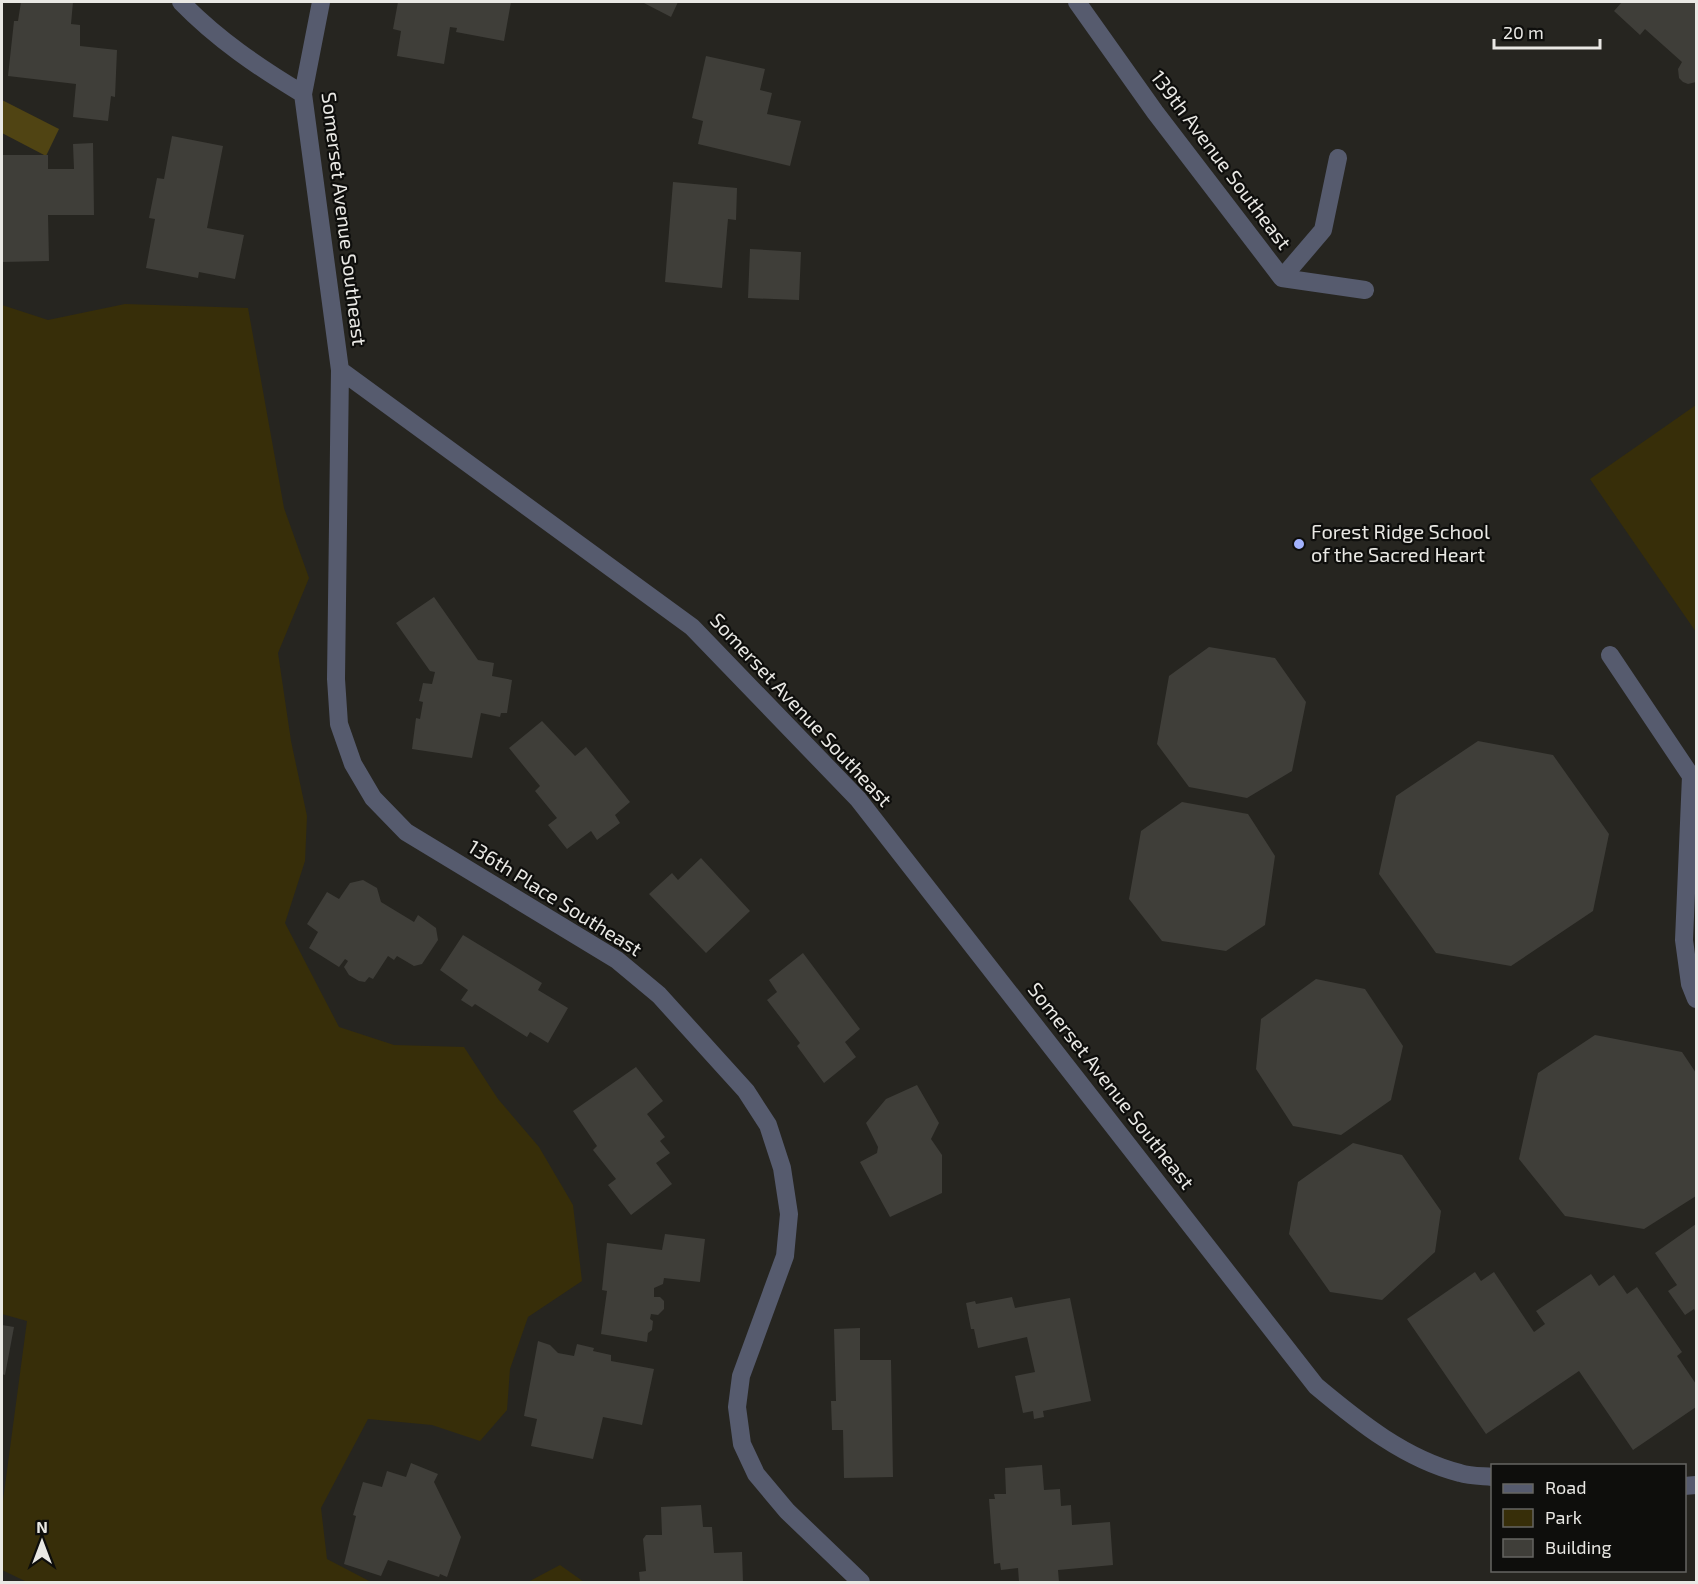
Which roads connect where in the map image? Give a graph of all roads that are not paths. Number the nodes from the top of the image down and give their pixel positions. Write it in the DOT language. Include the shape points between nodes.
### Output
graph roads {
  1 [pos="182,2"];
  2 [pos="321,2"];
  3 [pos="1077,2"];
  4 [pos="303,94"];
  5 [pos="1338,158"];
  6 [pos="1282,278"];
  7 [pos="1365,290"];
  8 [pos="340,370"];
  9 [pos="1610,655"];
  10 [pos="1696,999"];
  11 [pos="1491,1477"];
  12 [pos="861,1582"];
  1 -- 4 [label="street" via="204,26 258,67"];
  2 -- 4 [label="street, Somerset Avenue Southeast"];
  3 -- 6 [label="street, 139th Avenue Southeast"];
  4 -- 8 [label="street, Somerset Avenue Southeast"];
  5 -- 6 [label="street" via="1323,230"];
  6 -- 7 [label="street, 139th Avenue Southeast"];
  8 -- 11 [label="street, Somerset Avenue Southeast" via="692,627 858,799 1316,1386 1357,1421 1413,1456 1460,1474"];
  8 -- 12 [label="street, 136th Place Southeast" via="336,678 339,724 353,764 373,798 405,832 617,960 659,995 746,1091 768,1125 782,1168 789,1214 785,1256 741,1376 737,1407 742,1444 756,1474 787,1511"];
  9 -- 10 [label="street" via="1691,776 1684,940"];
}
